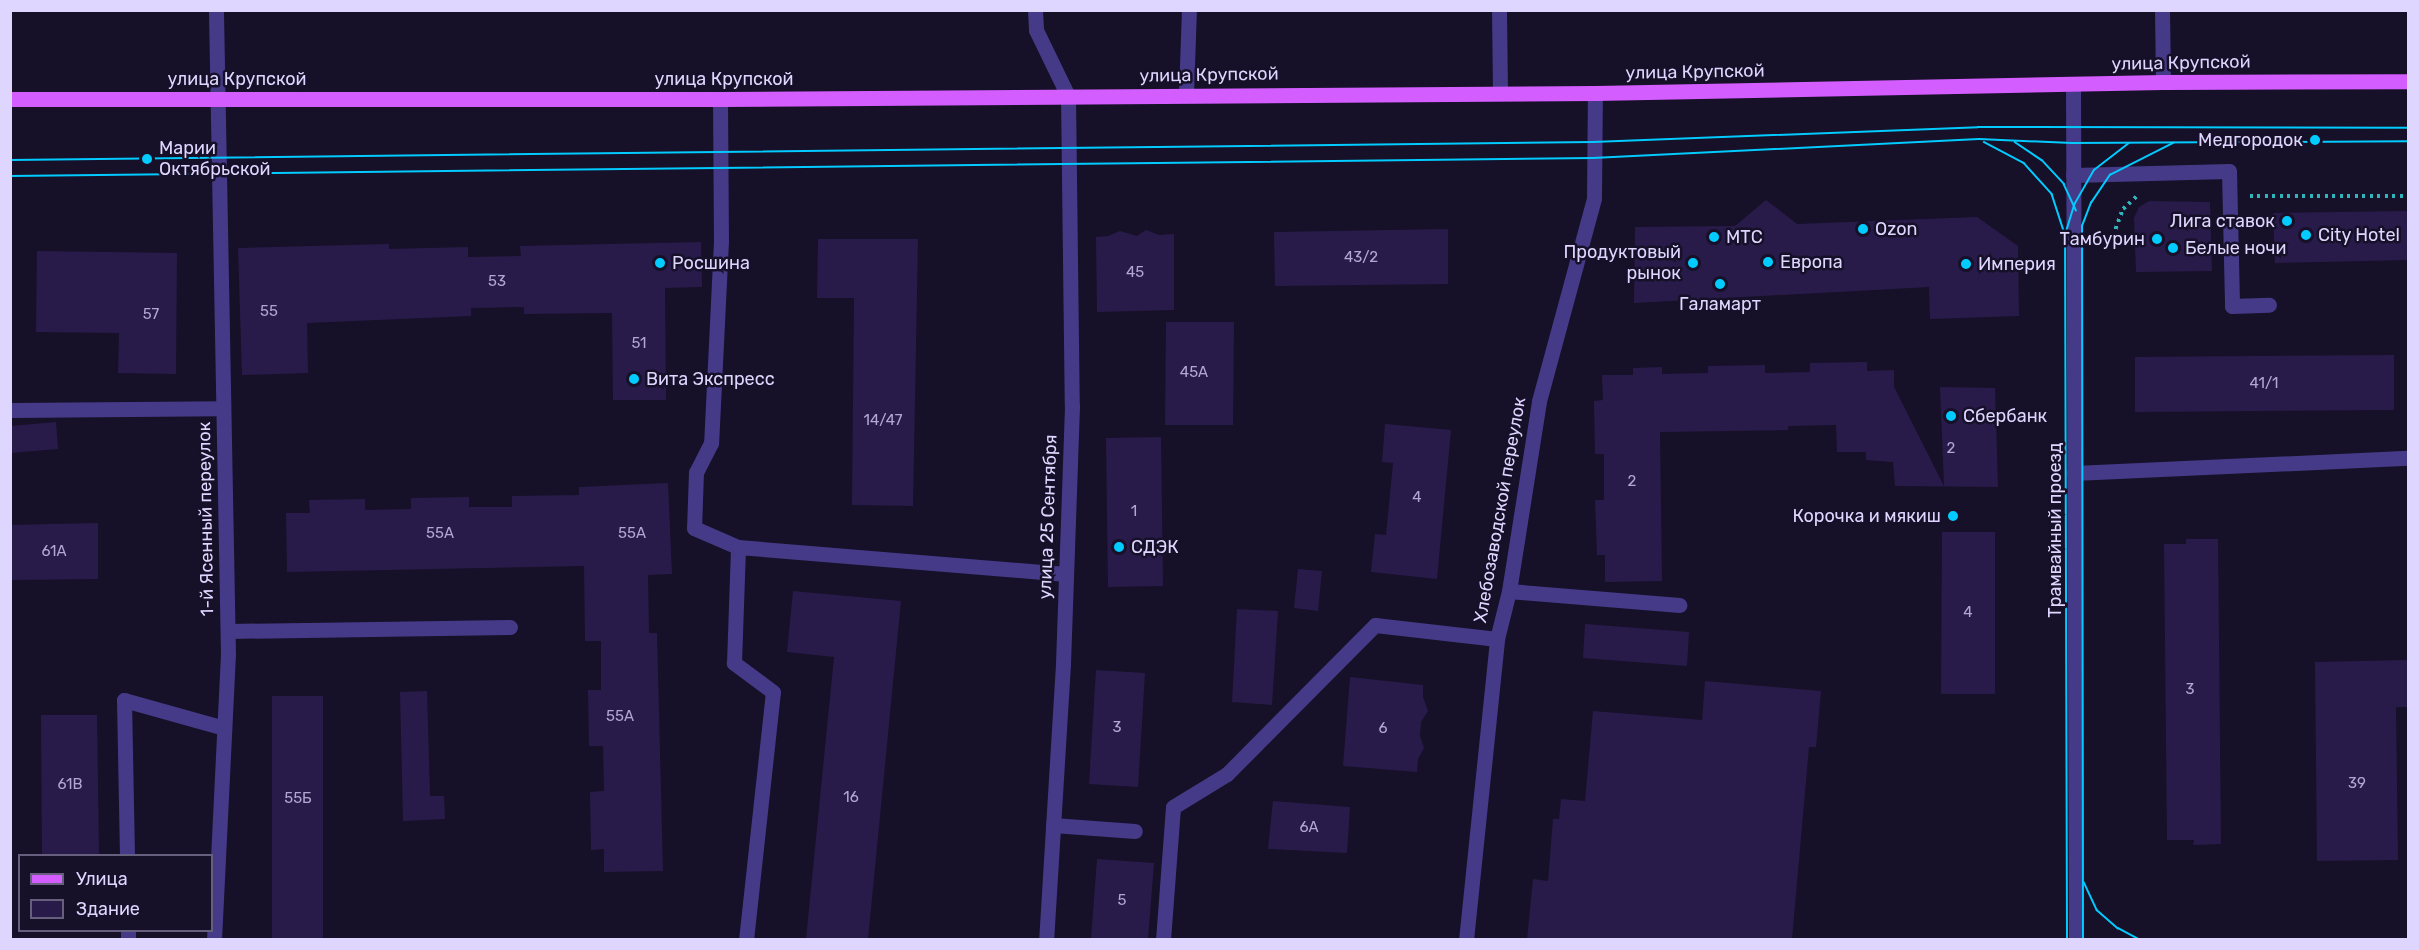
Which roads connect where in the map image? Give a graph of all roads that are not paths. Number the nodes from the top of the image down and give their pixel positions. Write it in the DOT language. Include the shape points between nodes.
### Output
graph roads {
  1 [pos="216,10"];
  2 [pos="1035,10"];
  3 [pos="1189,10"];
  4 [pos="1499,10"];
  5 [pos="2163,10"];
  6 [pos="2409,81"];
  7 [pos="2163,82"];
  8 [pos="2073,85"];
  9 [pos="1500,93"];
  10 [pos="1595,93"];
  11 [pos="1186,94"];
  12 [pos="1068,96"];
  13 [pos="216,98"];
  14 [pos="10,99"];
  15 [pos="720,99"];
  16 [pos="2073,176"];
  17 [pos="2269,305"];
  18 [pos="223,408"];
  19 [pos="10,410"];
  20 [pos="2409,458"];
  21 [pos="2074,472"];
  22 [pos="738,548"];
  23 [pos="1066,574"];
  24 [pos="1509,591"];
  25 [pos="1679,605"];
  26 [pos="510,627"];
  27 [pos="228,631"];
  28 [pos="1497,639"];
  29 [pos="224,728"];
  30 [pos="1053,825"];
  31 [pos="1136,831"];
  32 [pos="127,854"];
  33 [pos="214,939"];
  34 [pos="746,939"];
  35 [pos="1046,939"];
  36 [pos="1163,939"];
  37 [pos="1466,939"];
  38 [pos="2076,939"];
  1 -- 13 [label="street, 1-й Ясенный переулок"];
  2 -- 12 [label="street" via="1036,30"];
  3 -- 11 [label="street"];
  4 -- 9 [label="street"];
  5 -- 7 [label="street"];
  6 -- 7 [label="main road, улица Крупской"];
  7 -- 8 [label="main road, улица Крупской"];
  8 -- 10 [label="main road, улица Крупской"];
  8 -- 16 [label="street, Трамвайный проезд"];
  9 -- 10 [label="main road, улица Крупской"];
  9 -- 11 [label="main road, улица Крупской"];
  10 -- 24 [label="street, Хлебозаводской переулок" via="1594,199 1539,401"];
  11 -- 12 [label="main road, улица Крупской"];
  12 -- 15 [label="main road, улица Крупской"];
  12 -- 23 [label="street, улица 25 Сентября" via="1072,406"];
  13 -- 14 [label="main road, улица Крупской"];
  13 -- 15 [label="main road, улица Крупской"];
  13 -- 18 [label="street, 1-й Ясенный переулок"];
  15 -- 22 [label="street" via="721,241 711,443 696,472 694,528"];
  16 -- 17 [label="street" via="2229,171 2232,306"];
  16 -- 21 [label="street, Трамвайный проезд"];
  18 -- 19 [label="street"];
  18 -- 27 [label="street, 1-й Ясенный переулок"];
  20 -- 21 [label="street"];
  21 -- 38 [label="street, Трамвайный проезд"];
  22 -- 23 [label="street"];
  22 -- 34 [label="street" via="734,663 773,692"];
  23 -- 30 [label="street, улица 25 Сентября"];
  24 -- 25 [label="street"];
  24 -- 28 [label="street, Хлебозаводской переулок"];
  26 -- 27 [label="street"];
  27 -- 29 [label="street, 1-й Ясенный переулок"];
  28 -- 36 [label="street" via="1375,625 1227,774 1173,807"];
  28 -- 37 [label="street, Хлебозаводской переулок"];
  29 -- 32 [label="street" via="124,700"];
  29 -- 33 [label="street, 1-й Ясенный переулок"];
  30 -- 31 [label="street"];
  30 -- 35 [label="street, улица 25 Сентября"];
}
